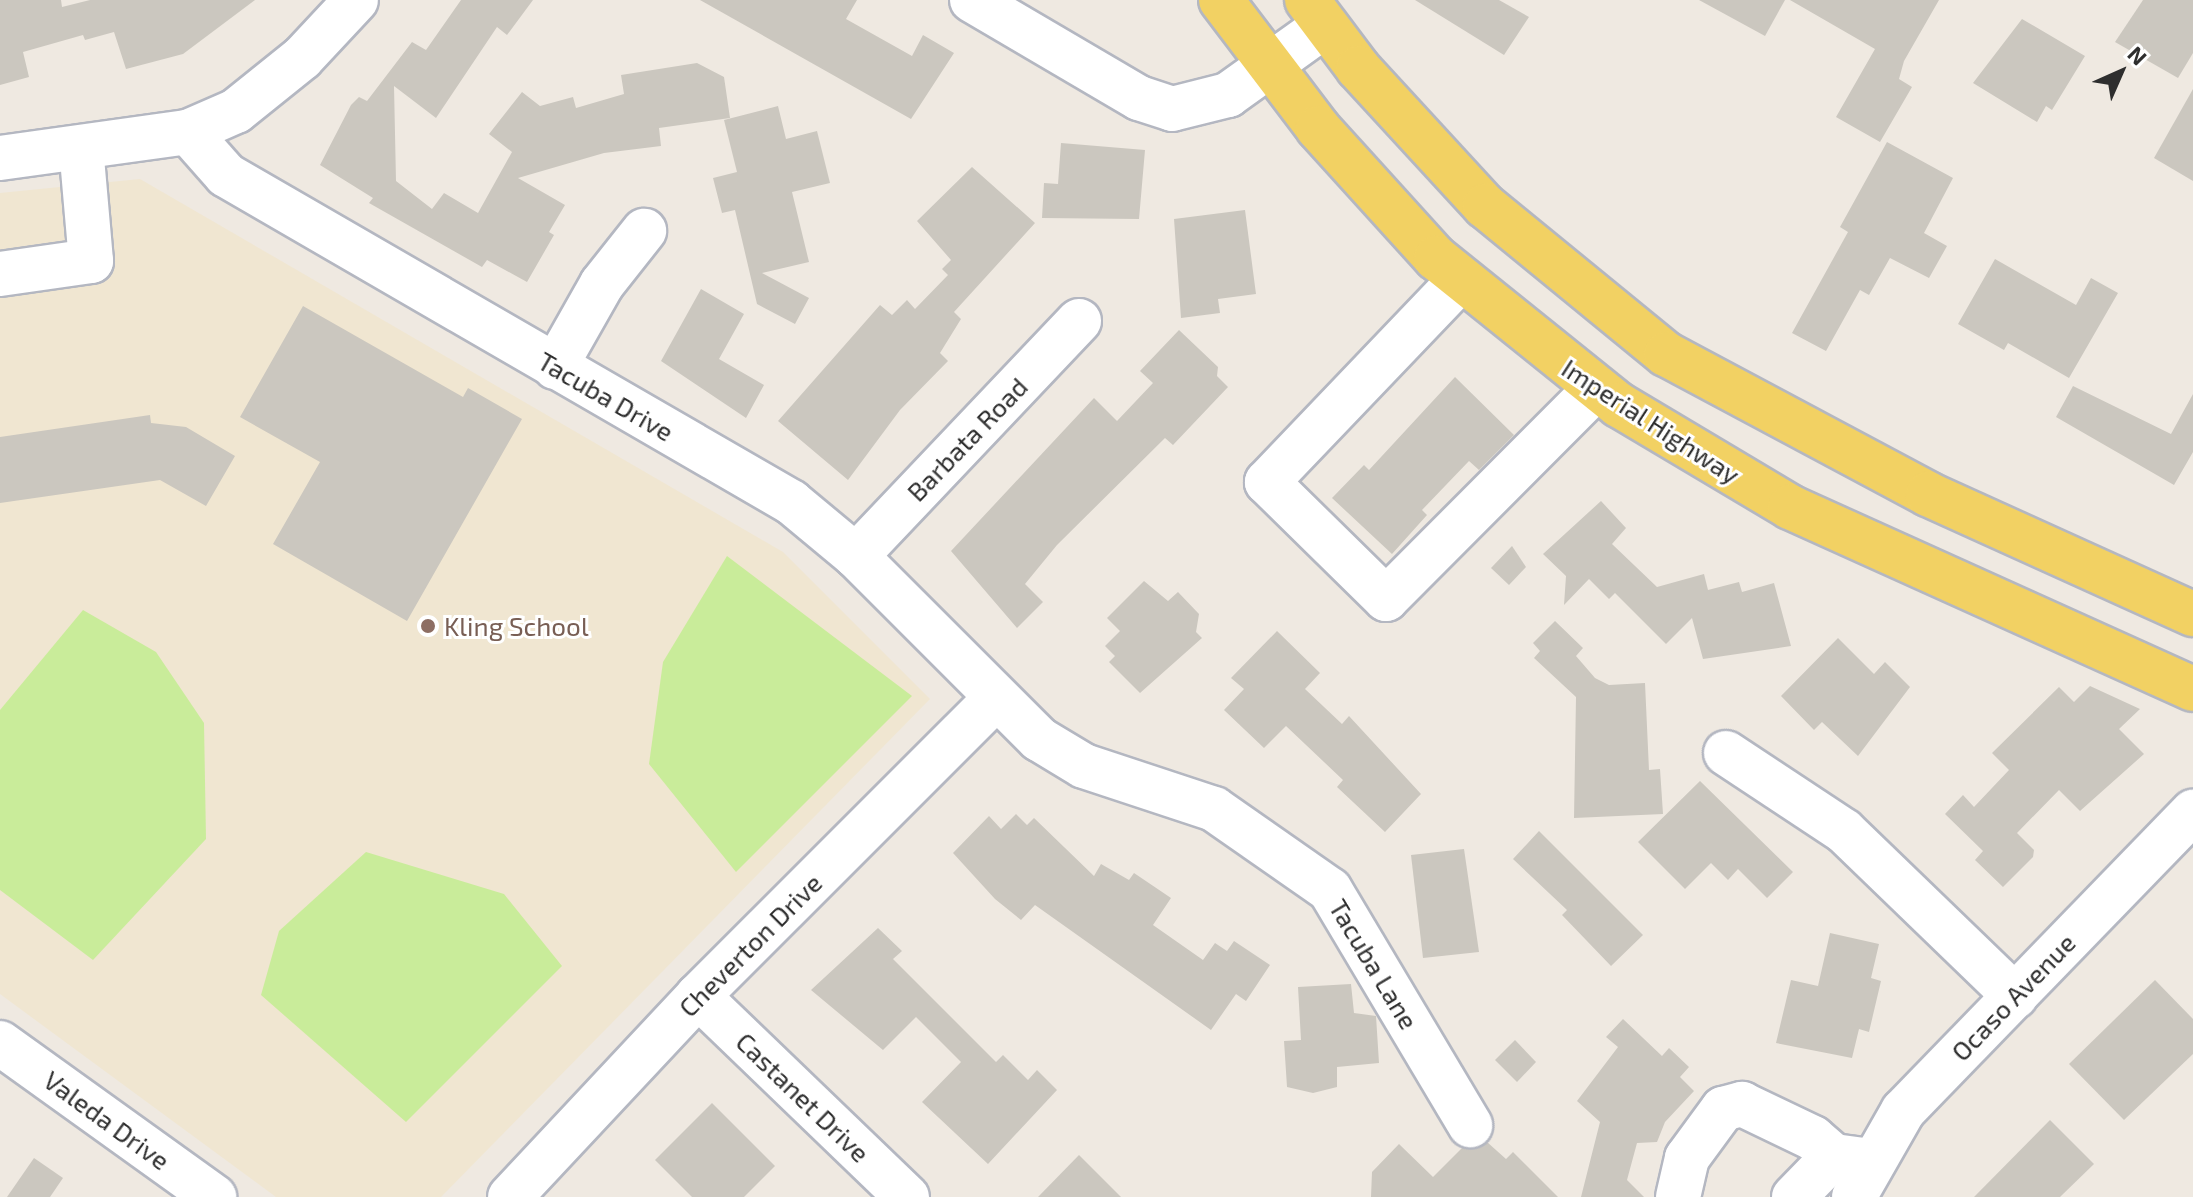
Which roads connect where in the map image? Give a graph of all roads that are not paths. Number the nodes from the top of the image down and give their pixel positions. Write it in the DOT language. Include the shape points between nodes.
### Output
graph roads {
  1 [pos="356,0"];
  2 [pos="972,0"];
  3 [pos="1221,0"];
  4 [pos="1315,13"];
  5 [pos="1269,65"];
  6 [pos="188,132"];
  7 [pos="81,147"];
  8 [pos="0,158"];
  9 [pos="644,231"];
  10 [pos="0,274"];
  11 [pos="1461,279"];
  12 [pos="1079,321"];
  13 [pos="555,367"];
  14 [pos="1596,388"];
  15 [pos="856,556"];
  16 [pos="2193,614"];
  17 [pos="2193,689"];
  18 [pos="995,699"];
  19 [pos="1726,753"];
  20 [pos="2193,812"];
  21 [pos="698,996"];
  22 [pos="2015,996"];
  23 [pos="0,1043"];
  24 [pos="1470,1125"];
  25 [pos="1852,1172"];
  26 [pos="214,1197"];
  27 [pos="510,1197"];
  28 [pos="907,1197"];
  29 [pos="1678,1197"];
  30 [pos="1794,1197"];
  1 -- 6 [label="street" via="302,58 236,111"];
  2 -- 5 [label="street" via="1163,107 1198,106 1228,95"];
  3 -- 5 [label="main road, Imperial Highway"];
  4 -- 5 [label="street"];
  4 -- 16 [label="main road" via="1485,206 1666,354 1847,454"];
  5 -- 11 [label="main road, Imperial Highway" via="1353,169"];
  6 -- 7 [label="street"];
  6 -- 13 [label="street, Tacuba Drive" via="226,175"];
  7 -- 8 [label="street"];
  7 -- 10 [label="street" via="91,261"];
  9 -- 13 [label="street" via="602,284"];
  11 -- 14 [label="main road, Imperial Highway"];
  11 -- 14 [label="street" via="1267,482 1386,599"];
  12 -- 15 [label="street, Barbata Road"];
  13 -- 15 [label="street, Tacuba Drive" via="791,502"];
  14 -- 17 [label="main road, Imperial Highway" via="1790,507"];
  15 -- 18 [label="street, Tacuba Drive"];
  18 -- 21 [label="street, Cheverton Drive"];
  18 -- 24 [label="street, Tacuba Lane" via="1039,739 1084,766 1214,809 1330,890"];
  19 -- 22 [label="street" via="1844,831"];
  20 -- 22 [label="street, Ocaso Avenue"];
  21 -- 27 [label="street, Cheverton Drive"];
  21 -- 28 [label="street, Castanet Drive"];
  22 -- 25 [label="street, Ocaso Avenue" via="1903,1111"];
  23 -- 26 [label="street, Valeda Drive"];
  25 -- 29 [label="street" via="1813,1138 1742,1104 1723,1109 1687,1158"];
  25 -- 30 [label="street, Ocaso Avenue"];
}
